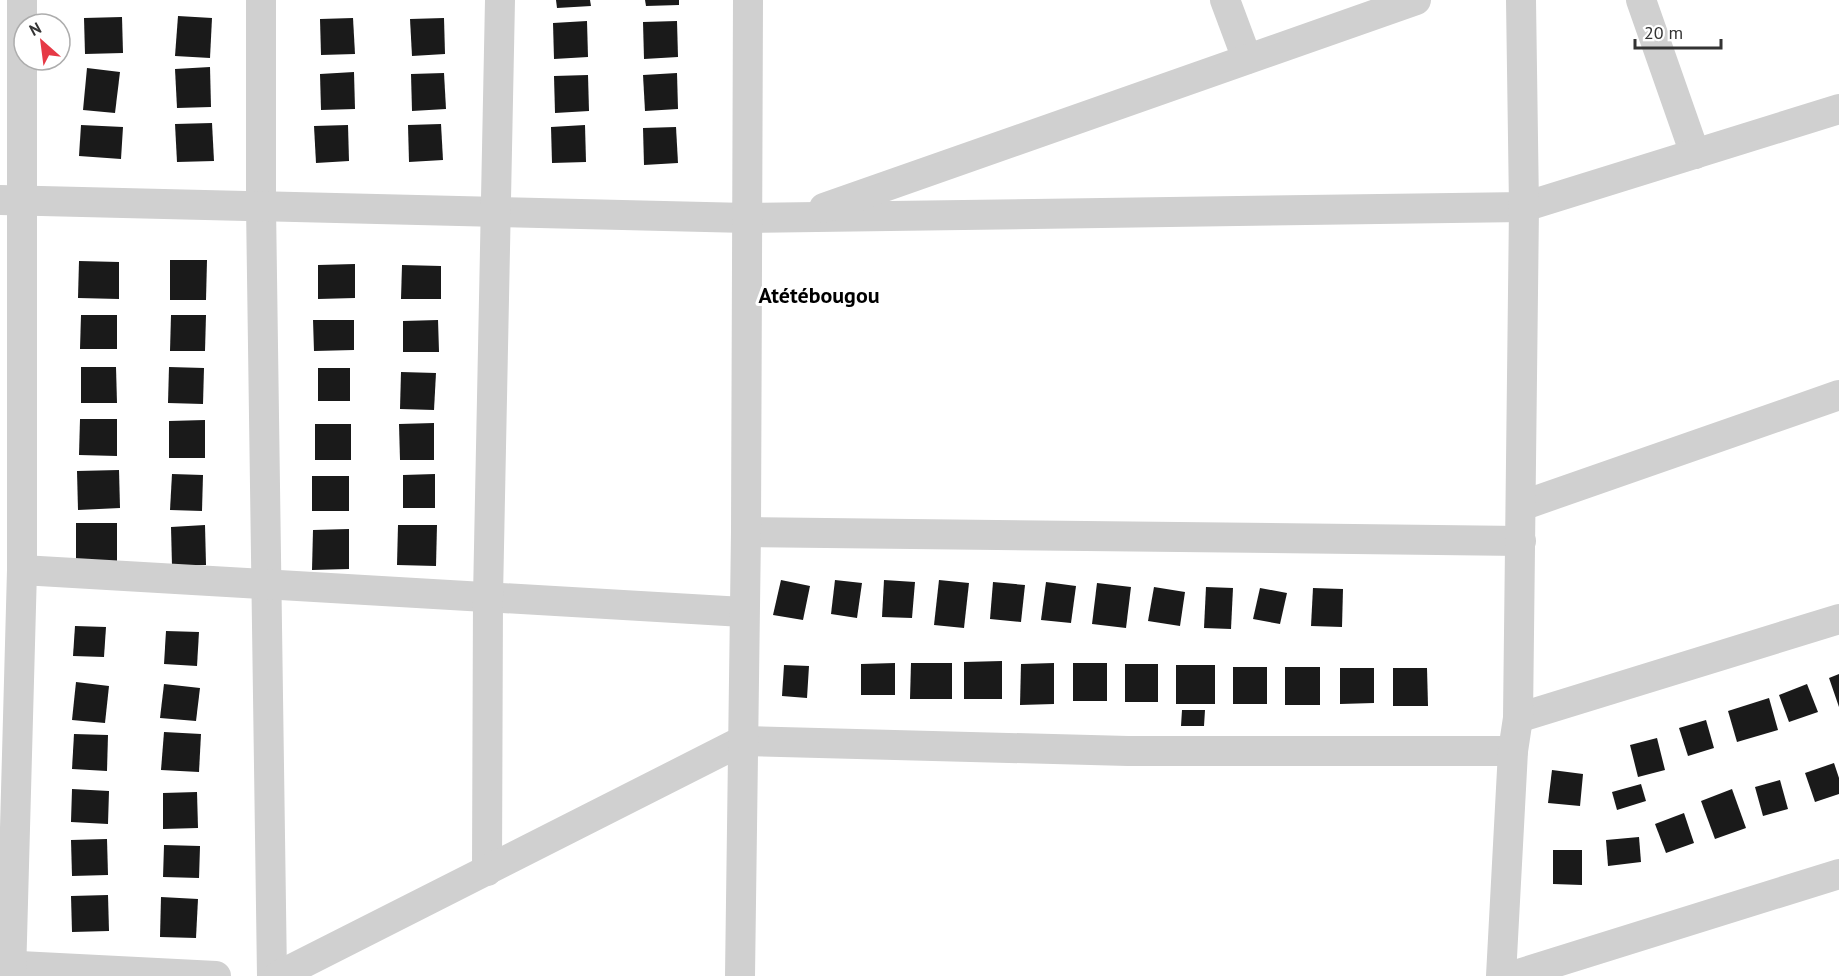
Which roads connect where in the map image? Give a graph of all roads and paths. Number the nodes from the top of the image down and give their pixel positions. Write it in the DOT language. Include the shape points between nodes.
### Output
graph roads {
  1 [pos="22,0"];
  2 [pos="261,0"];
  3 [pos="500,0"];
  4 [pos="748,0"];
  5 [pos="1225,0"];
  6 [pos="1416,0"];
  7 [pos="1521,0"];
  8 [pos="1641,0"];
  9 [pos="1247,59"];
  10 [pos="1839,109"];
  11 [pos="1695,154"];
  12 [pos="11,200"];
  13 [pos="261,206"];
  14 [pos="1524,207"];
  15 [pos="495,211"];
  16 [pos="799,217"];
  17 [pos="747,218"];
  18 [pos="1839,396"];
  19 [pos="11,467"];
  20 [pos="1521,506"];
  21 [pos="746,532"];
  22 [pos="1521,542"];
  23 [pos="22,570"];
  24 [pos="266,584"];
  25 [pos="488,597"];
  26 [pos="743,612"];
  27 [pos="1839,619"];
  28 [pos="9,693"];
  29 [pos="1518,718"];
  30 [pos="742,741"];
  31 [pos="1513,751"];
  32 [pos="487,871"];
  33 [pos="1839,874"];
  34 [pos="7,969"];
  35 [pos="216,976"];
  36 [pos="272,976"];
  37 [pos="278,976"];
  38 [pos="740,976"];
  39 [pos="1501,976"];
  40 [pos="1512,976"];
  1 -- 12 [label="street"];
  2 -- 13 [label="street"];
  3 -- 15 [label="street"];
  4 -- 17 [label="street"];
  5 -- 9 [label="street"];
  6 -- 9 [label="street"];
  7 -- 14 [label="street"];
  8 -- 11 [label="street"];
  9 -- 16 [label="street"];
  10 -- 11 [label="street"];
  11 -- 14 [label="street"];
  12 -- 13 [label="street"];
  12 -- 19 [label="street"];
  13 -- 15 [label="street"];
  13 -- 24 [label="street"];
  14 -- 16 [label="street"];
  14 -- 20 [label="street"];
  15 -- 17 [label="street"];
  15 -- 25 [label="street"];
  16 -- 17 [label="street"];
  17 -- 21 [label="street"];
  18 -- 20 [label="street"];
  19 -- 23 [label="street"];
  20 -- 22 [label="street"];
  21 -- 22 [label="street"];
  21 -- 26 [label="street"];
  22 -- 29 [label="street"];
  23 -- 24 [label="street"];
  23 -- 28 [label="street"];
  24 -- 25 [label="street"];
  24 -- 36 [label="street"];
  25 -- 26 [label="street"];
  25 -- 32 [label="street"];
  26 -- 30 [label="street"];
  27 -- 29 [label="street"];
  28 -- 34 [label="street"];
  29 -- 31 [label="street"];
  30 -- 31 [label="street" via="1128,751"];
  30 -- 32 [label="street"];
  30 -- 38 [label="street"];
  31 -- 39 [label="street"];
  32 -- 37 [label="street"];
  33 -- 40 [label="street"];
  34 -- 35 [label="street"];
}
